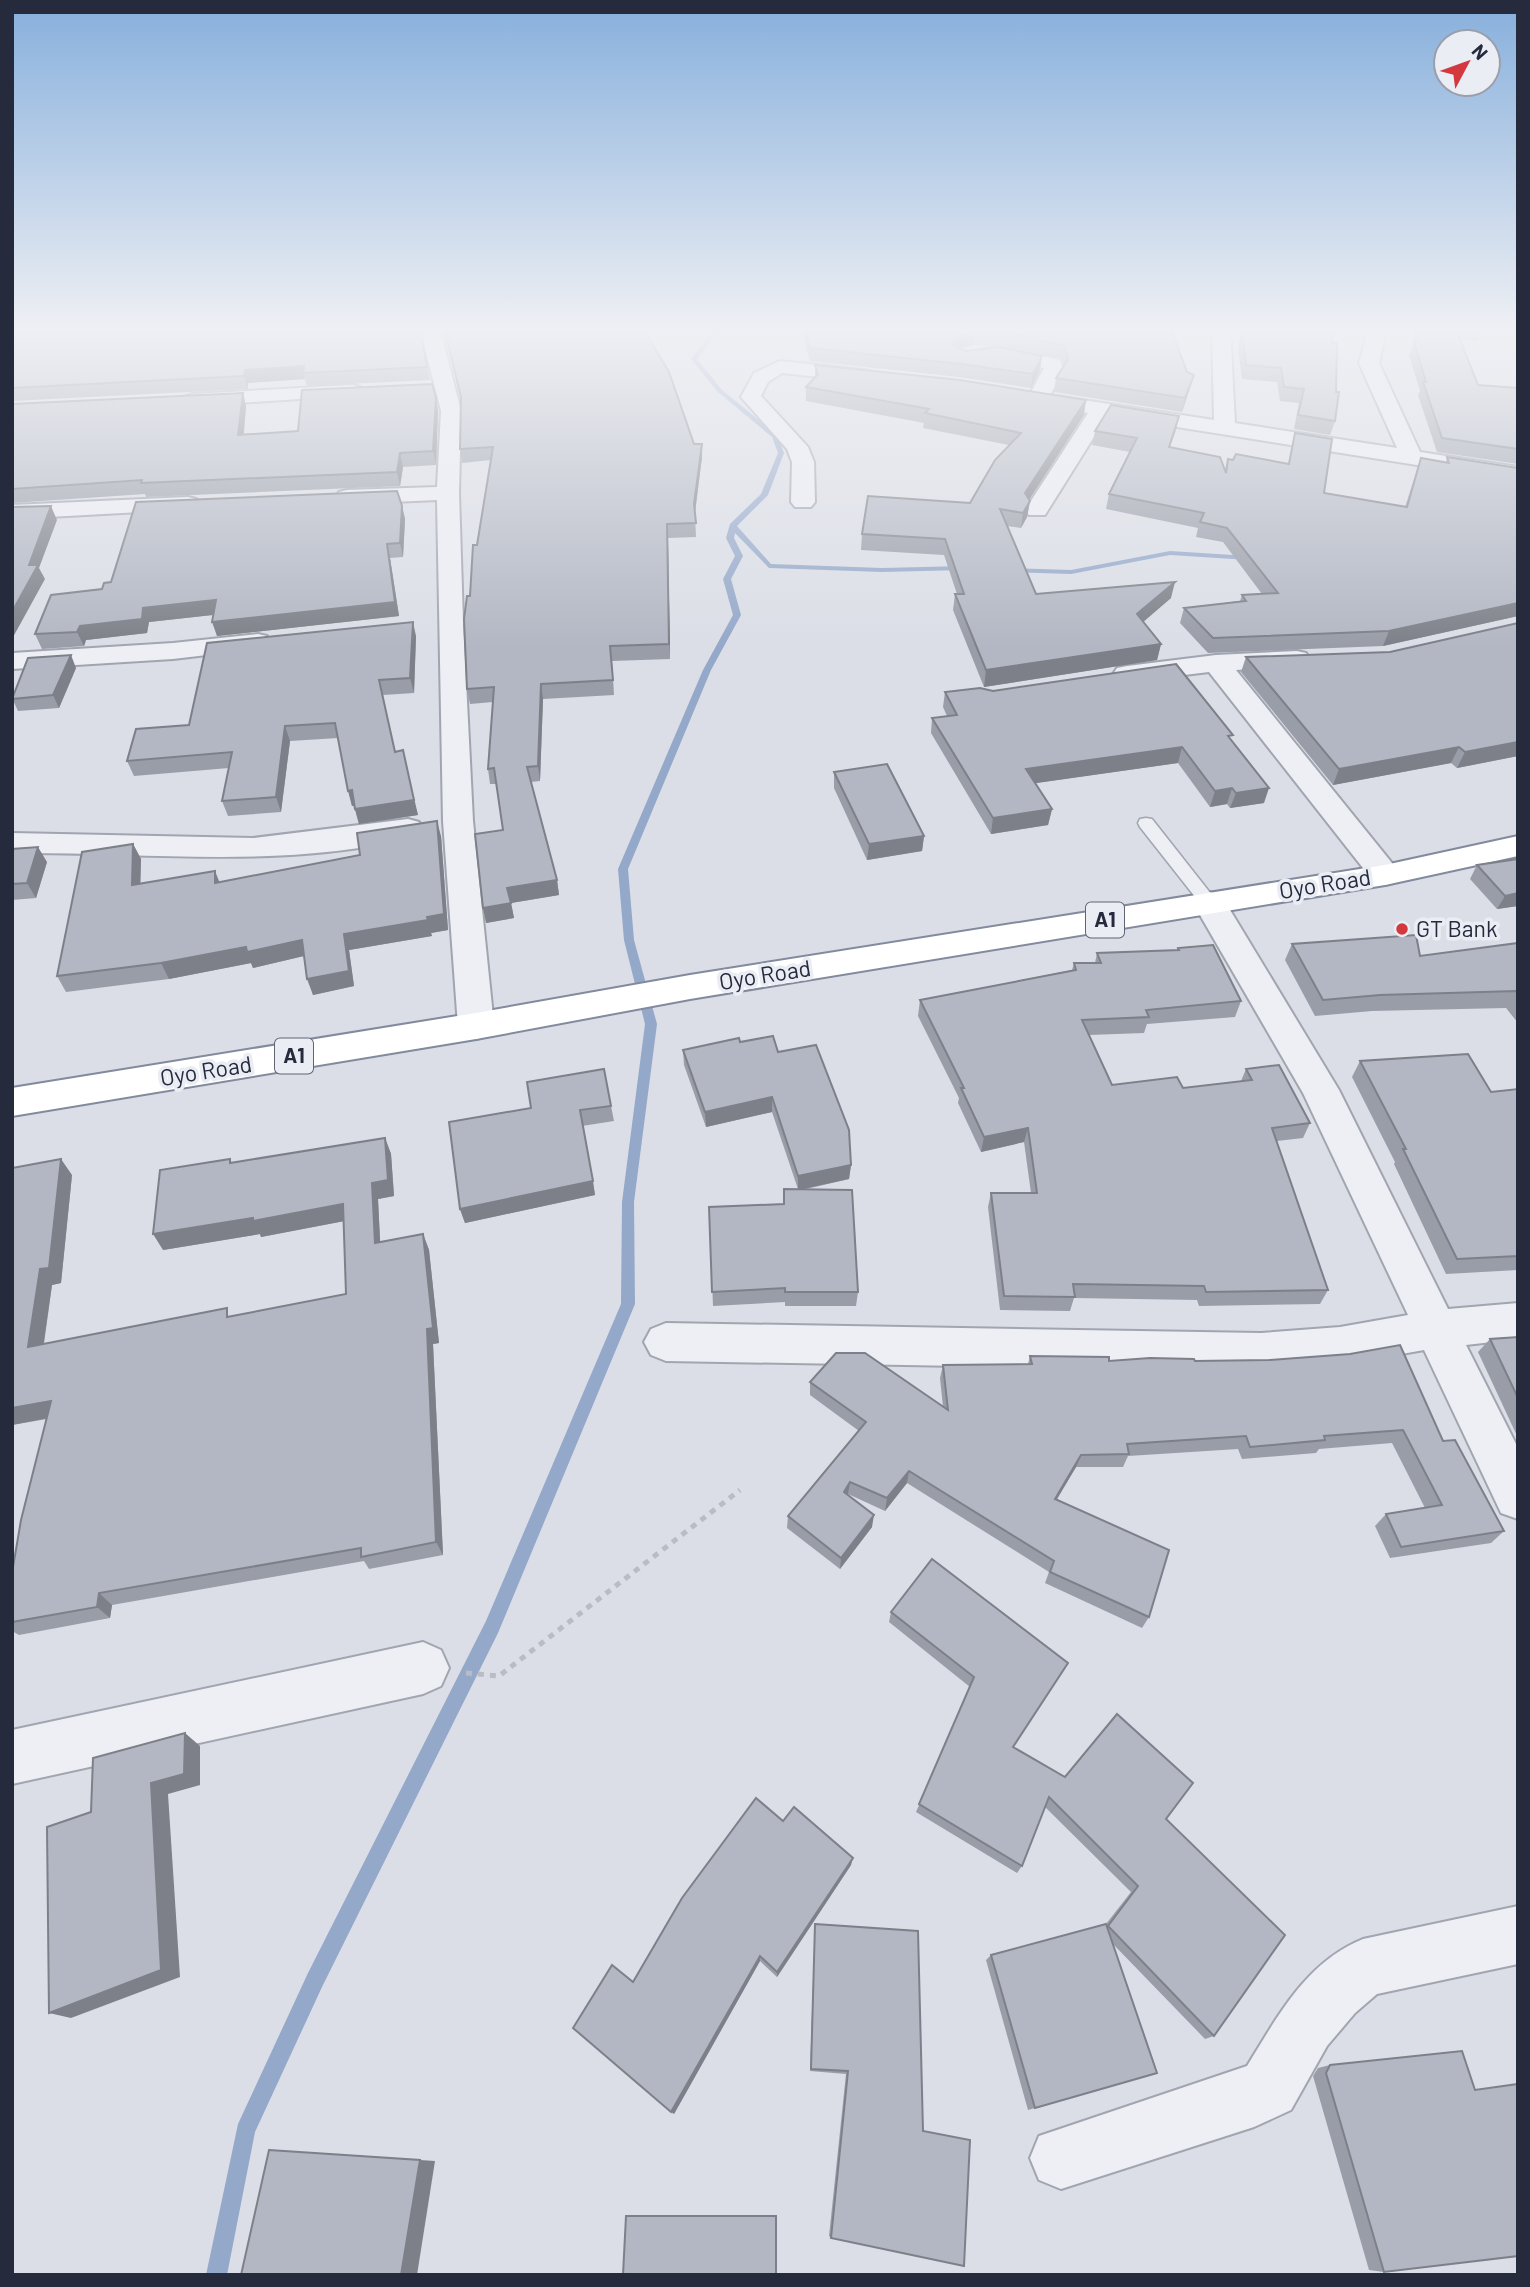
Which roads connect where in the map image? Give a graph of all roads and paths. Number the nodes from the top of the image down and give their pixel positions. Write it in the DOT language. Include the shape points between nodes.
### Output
graph roads {
  1 [pos="450,434"];
  2 [pos="785,434"];
  3 [pos="1085,434"];
  4 [pos="1257,434"];
  5 [pos="1401,434"];
  6 [pos="1412,457"];
  7 [pos="1518,474"];
  8 [pos="448,493"];
  9 [pos="323,498"];
  10 [pos="803,502"];
  11 [pos="213,503"];
  12 [pos="1037,510"];
  13 [pos="12,512"];
  14 [pos="450,621"];
  15 [pos="422,624"];
  16 [pos="284,639"];
  17 [pos="1319,658"];
  18 [pos="12,661"];
  19 [pos="1216,663"];
  20 [pos="1105,677"];
  21 [pos="458,821"];
  22 [pos="1146,823"];
  23 [pos="12,843"];
  24 [pos="1518,846"];
  25 [pos="1385,875"];
  26 [pos="1209,903"];
  27 [pos="476,1026"];
  28 [pos="12,1102"];
  29 [pos="1518,1321"];
  30 [pos="1436,1329"];
  31 [pos="666,1342"];
  32 [pos="740,1490"];
  33 [pos="1518,1497"];
  34 [pos="423,1668"];
  35 [pos="499,1676"];
  36 [pos="12,1757"];
  37 [pos="1518,1935"];
  38 [pos="1061,2158"];
  1 -- 8 [label="street"];
  2 -- 10 [label="street" via="803,462"];
  3 -- 12 [label="street"];
  4 -- 6 [label="street"];
  5 -- 6 [label="street"];
  6 -- 7 [label="street"];
  8 -- 9 [label="street"];
  8 -- 14 [label="street"];
  11 -- 13 [label="street"];
  14 -- 15 [label="street"];
  14 -- 21 [label="street"];
  16 -- 18 [label="street"];
  17 -- 19 [label="street"];
  19 -- 20 [label="street"];
  19 -- 25 [label="street"];
  21 -- 23 [label="street" via="251,848"];
  21 -- 27 [label="street"];
  22 -- 26 [label="lane"];
  24 -- 25 [label="highway, Oyo Road / A1"];
  25 -- 26 [label="highway, Oyo Road / A1"];
  26 -- 27 [label="highway, Oyo Road / A1"];
  26 -- 30 [label="street" via="1320,1090"];
  27 -- 28 [label="highway, Oyo Road / A1"];
  29 -- 30 [label="street"];
  30 -- 31 [label="street" via="1340,1346 1261,1352"];
  30 -- 33 [label="street"];
  32 -- 35 [label="path"];
  34 -- 36 [label="street"];
  37 -- 38 [label="street" via="1363,1968 1334,1992 1306,2025 1269,2088"];
}
